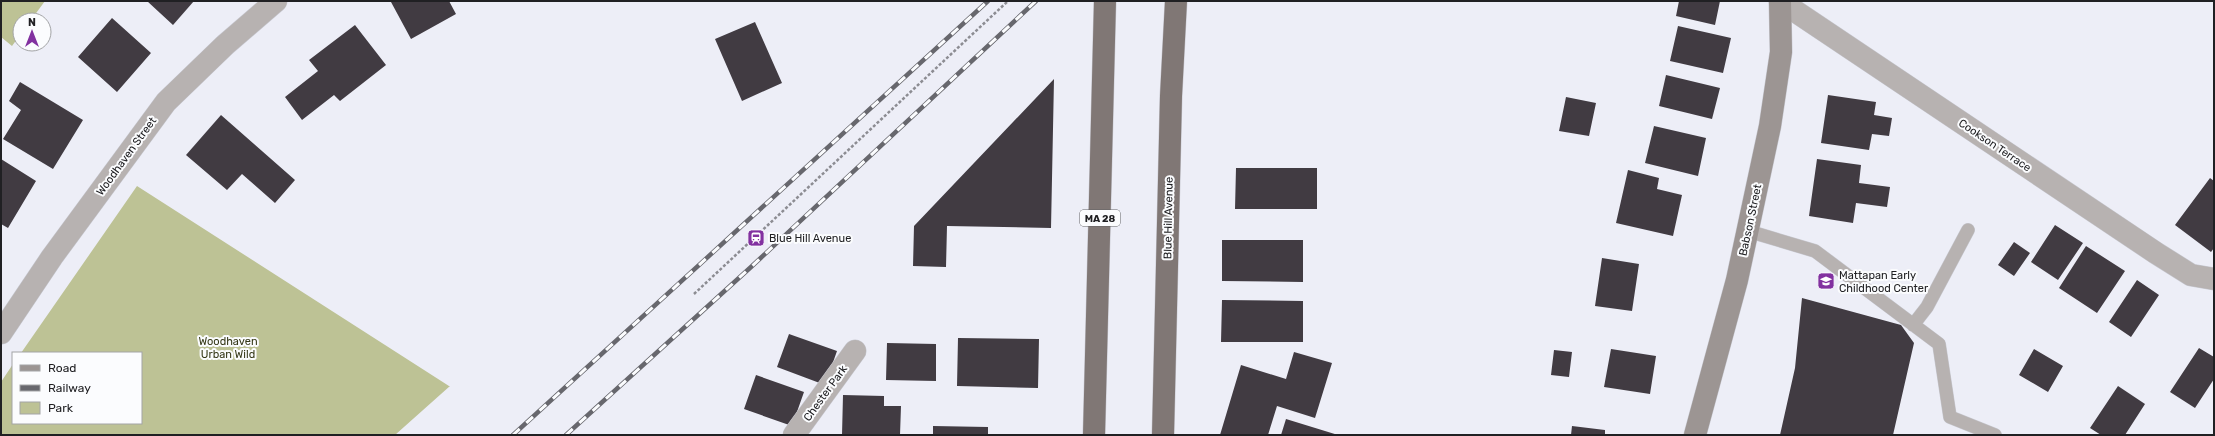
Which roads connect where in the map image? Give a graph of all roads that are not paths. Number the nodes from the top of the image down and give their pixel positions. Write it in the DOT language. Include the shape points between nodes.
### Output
graph roads {
  1 [pos="276,1"];
  2 [pos="1105,1"];
  3 [pos="1176,1"];
  4 [pos="1780,1"];
  5 [pos="1968,230"];
  6 [pos="1748,231"];
  7 [pos="2214,279"];
  8 [pos="1913,324"];
  9 [pos="1,333"];
  10 [pos="855,351"];
  11 [pos="1164,434"];
  12 [pos="794,435"];
  13 [pos="1094,435"];
  14 [pos="1694,435"];
  15 [pos="1995,435"];
  1 -- 9 [label="street, Woodhaven Street" via="224,45 166,102 52,257"];
  2 -- 13 [label="highway, MA 28"];
  3 -- 11 [label="highway, Blue Hill Avenue" via="1171,96"];
  4 -- 6 [label="main road, Babson Street" via="1780,52 1770,126"];
  4 -- 7 [label="street, Cookson Terrace" via="2156,253 2191,275"];
  5 -- 8 [label="lane" via="1927,307"];
  6 -- 8 [label="lane" via="1815,251"];
  6 -- 14 [label="main road, Babson Street"];
  8 -- 15 [label="lane" via="1939,344 1950,417"];
  10 -- 12 [label="street, Chester Park"];
}
